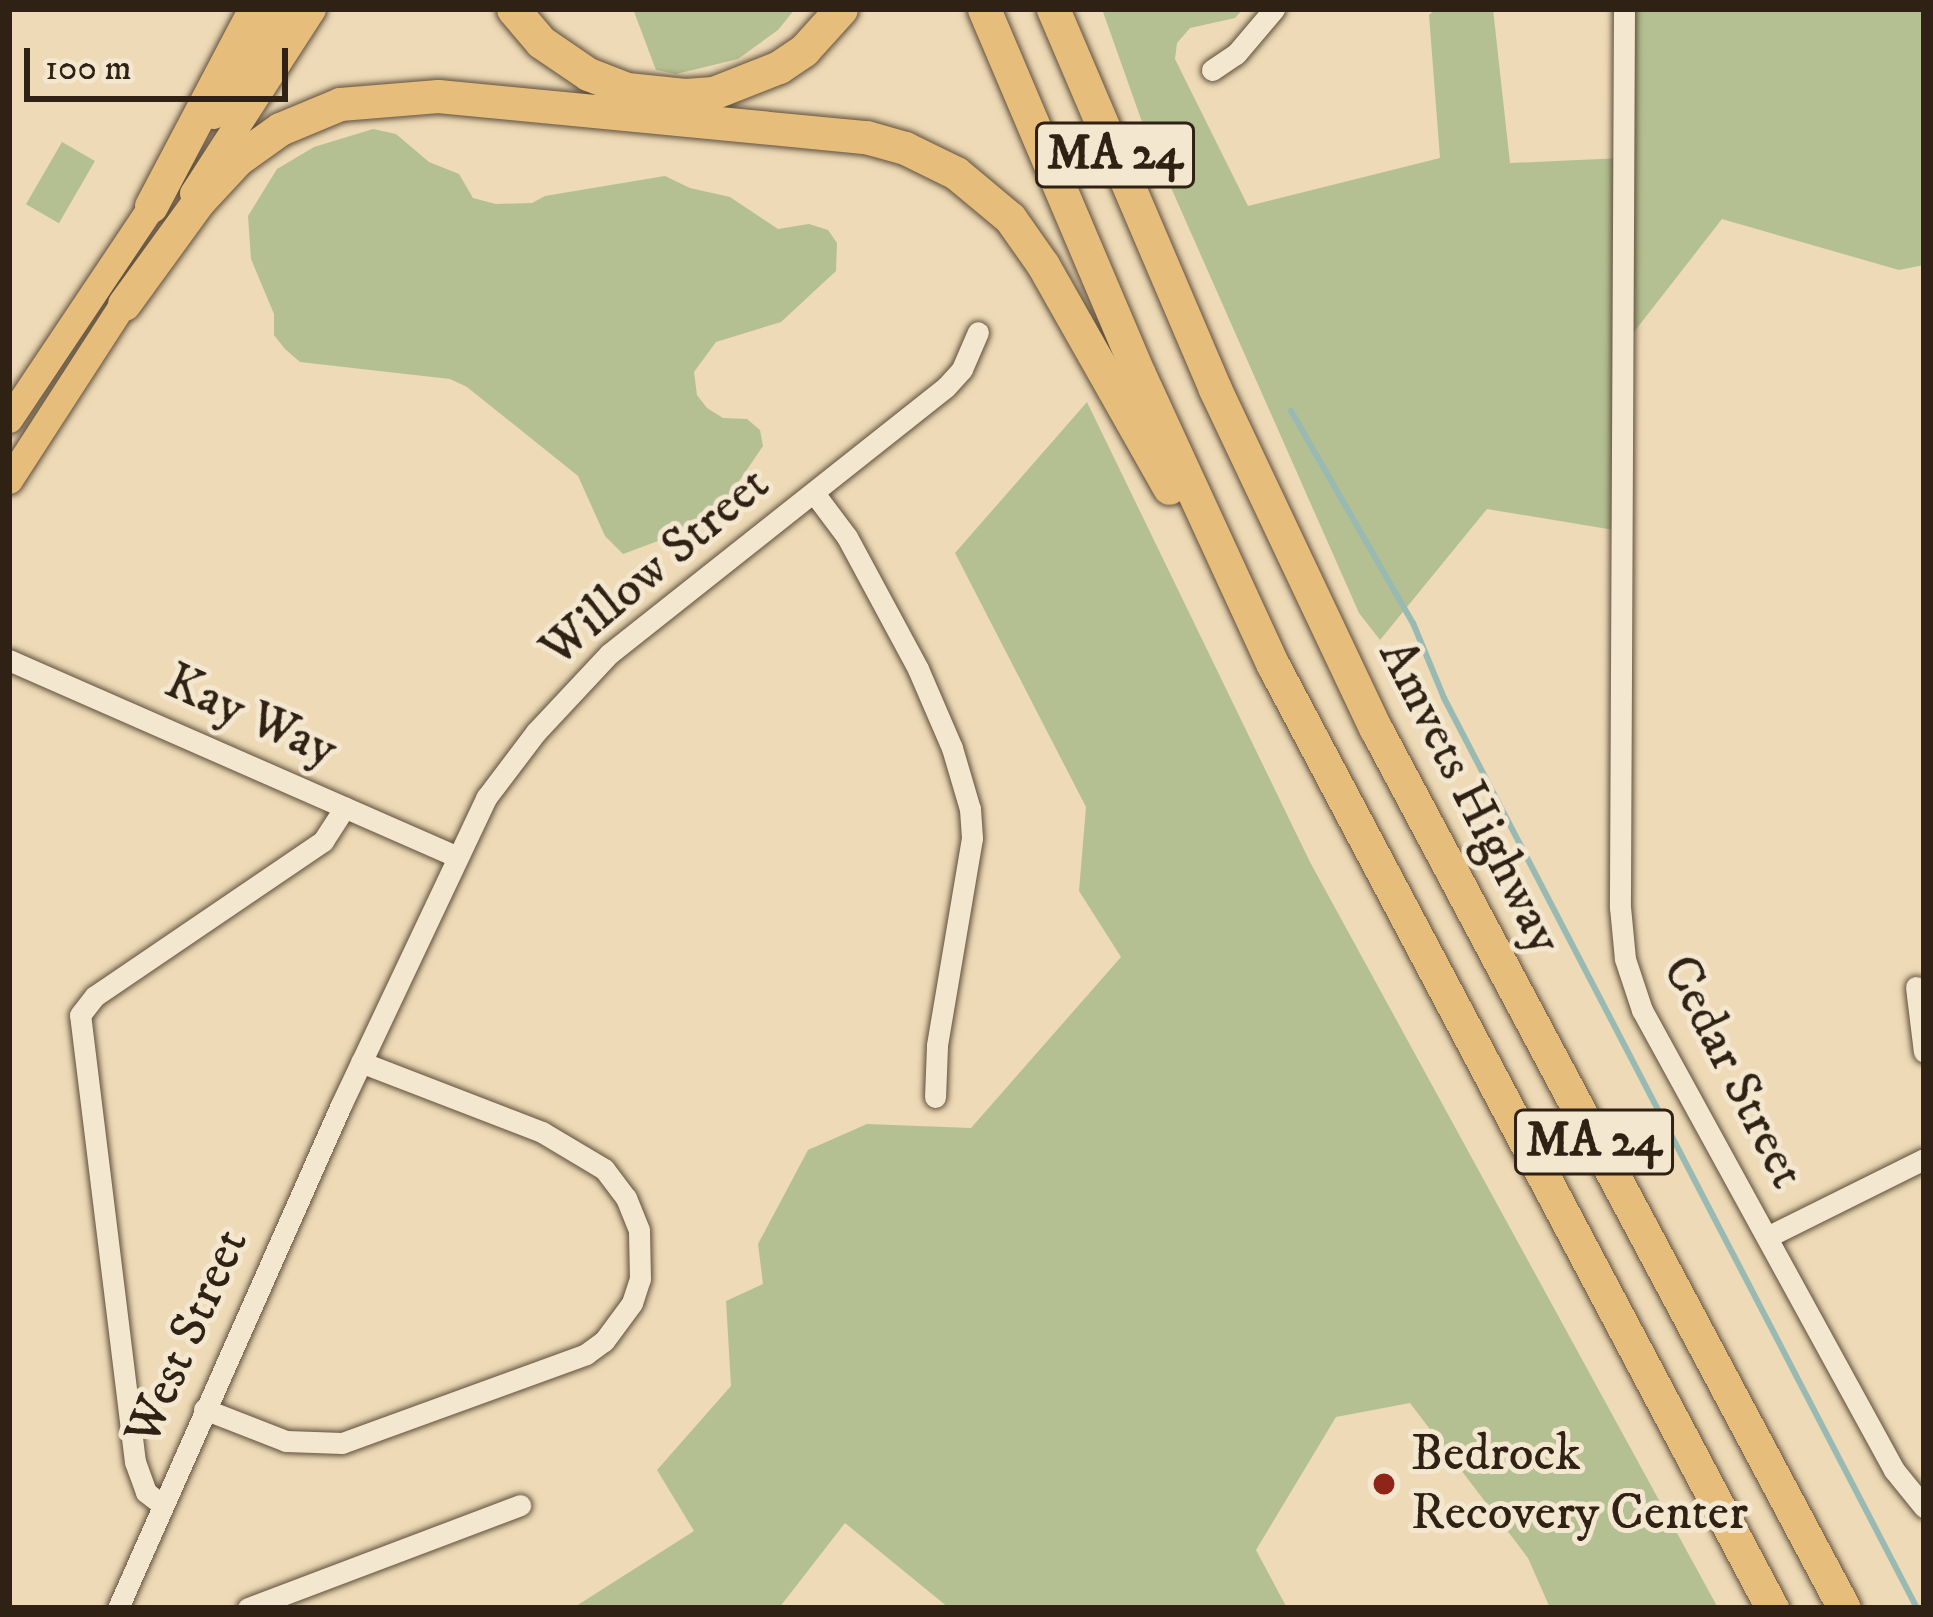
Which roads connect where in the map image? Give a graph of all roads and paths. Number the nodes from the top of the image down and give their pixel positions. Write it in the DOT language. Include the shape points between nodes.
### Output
graph roads {
  1 [pos="255,9"];
  2 [pos="284,9"];
  3 [pos="312,9"];
  4 [pos="512,9"];
  5 [pos="841,9"];
  6 [pos="984,9"];
  7 [pos="1053,9"];
  8 [pos="1079,9"];
  9 [pos="1274,9"];
  10 [pos="1624,9"];
  11 [pos="1212,70"];
  12 [pos="152,206"];
  13 [pos="1178,302"];
  14 [pos="124,304"];
  15 [pos="978,332"];
  16 [pos="9,419"];
  17 [pos="9,480"];
  18 [pos="814,494"];
  19 [pos="9,660"];
  20 [pos="1308,736"];
  21 [pos="345,807"];
  22 [pos="456,856"];
  23 [pos="1916,987"];
  24 [pos="1924,1052"];
  25 [pos="361,1062"];
  26 [pos="935,1097"];
  27 [pos="341,1105"];
  28 [pos="1924,1159"];
  29 [pos="1767,1237"];
  30 [pos="204,1408"];
  31 [pos="160,1503"];
  32 [pos="520,1504"];
  33 [pos="1922,1505"];
  34 [pos="118,1608"];
  35 [pos="248,1608"];
  36 [pos="1772,1608"];
  37 [pos="1844,1608"];
  1 -- 12 [label="highway"];
  2 -- 12 [label="main road"];
  3 -- 14 [label="main road"];
  4 -- 5 [label="highway" via="541,43 588,74 627,89 686,95 778,67"];
  6 -- 20 [label="highway, MA 24" via="1165,433"];
  7 -- 13 [label="highway, Amvets Highway / MA 24"];
  8 -- 13 [label="highway"];
  9 -- 11 [label="street"];
  10 -- 29 [label="street, Cedar Street" via="1625,959 1642,1010"];
  12 -- 16 [label="main road"];
  13 -- 37 [label="highway, Amvets Highway / MA 24" via="1405,787"];
  14 -- 17 [label="main road"];
  14 -- 20 [label="highway" via="238,159 304,117 366,98 438,96 841,133 905,148 956,172 1028,241"];
  15 -- 18 [label="street, Willow Street" via="946,387"];
  18 -- 22 [label="street, Willow Street" via="609,654 510,765"];
  18 -- 26 [label="street" via="847,537 918,669 970,809"];
  19 -- 21 [label="street, Kay Way"];
  20 -- 36 [label="highway, MA 24"];
  21 -- 22 [label="street, Kay Way"];
  21 -- 31 [label="street" via="323,841 95,996 80,1015 135,1462 146,1492"];
  22 -- 25 [label="street, Willow Street"];
  23 -- 24 [label="street"];
  25 -- 27 [label="street, Willow Street"];
  25 -- 30 [label="street" via="542,1132 604,1169 639,1229 632,1303 586,1354 354,1440 297,1443"];
  27 -- 30 [label="street, West Street"];
  28 -- 29 [label="street"];
  29 -- 33 [label="street, Cedar Street" via="1894,1470"];
  30 -- 31 [label="street, West Street"];
  31 -- 34 [label="street, West Street"];
  32 -- 35 [label="street"];
}
